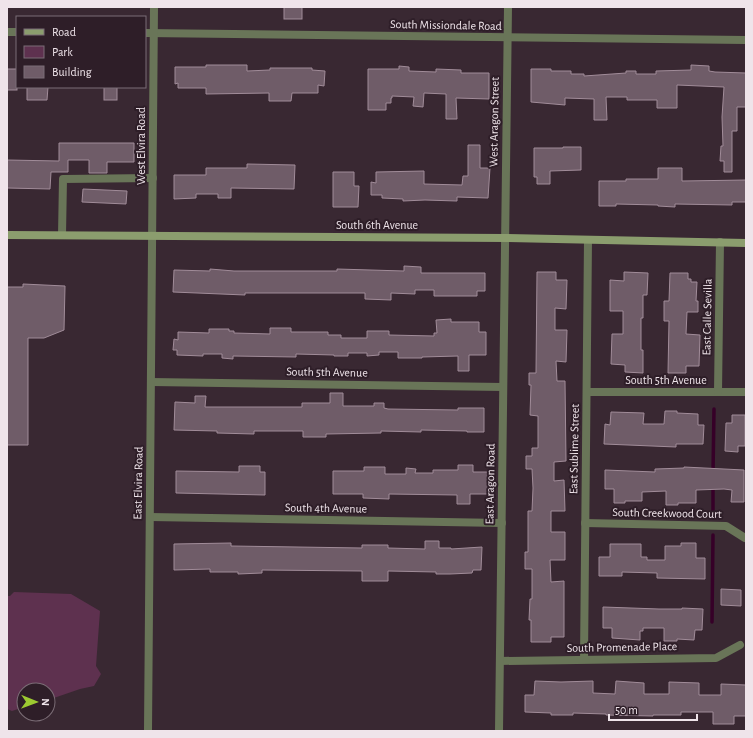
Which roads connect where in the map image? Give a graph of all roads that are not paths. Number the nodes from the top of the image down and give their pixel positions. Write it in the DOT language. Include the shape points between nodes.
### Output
graph roads {
  1 [pos="154,7"];
  2 [pos="508,7"];
  3 [pos="146,33"];
  4 [pos="154,34"];
  5 [pos="507,37"];
  6 [pos="746,40"];
  7 [pos="153,178"];
  8 [pos="7,235"];
  9 [pos="62,235"];
  10 [pos="152,236"];
  11 [pos="504,238"];
  12 [pos="588,240"];
  13 [pos="720,242"];
  14 [pos="746,243"];
  15 [pos="151,382"];
  16 [pos="503,387"];
  17 [pos="587,392"];
  18 [pos="718,392"];
  19 [pos="746,392"];
  20 [pos="150,517"];
  21 [pos="502,523"];
  22 [pos="585,523"];
  23 [pos="745,538"];
  24 [pos="740,645"];
  25 [pos="584,659"];
  26 [pos="500,661"];
  27 [pos="148,731"];
  28 [pos="499,731"];
  1 -- 4 [label="street, West Elvira Road"];
  2 -- 5 [label="street, West Aragon Street"];
  3 -- 4 [label="street, South Missiondale Road"];
  4 -- 5 [label="street, South Missiondale Road"];
  4 -- 7 [label="street, West Elvira Road"];
  5 -- 6 [label="street, South Missiondale Road"];
  5 -- 11 [label="street, West Aragon Street"];
  7 -- 9 [label="street" via="63,179"];
  7 -- 10 [label="street, West Elvira Road"];
  8 -- 9 [label="street, South 6th Avenue"];
  9 -- 10 [label="street, South 6th Avenue"];
  10 -- 11 [label="street, South 6th Avenue"];
  10 -- 15 [label="street, East Elvira Road"];
  11 -- 12 [label="street, South 6th Avenue"];
  11 -- 16 [label="street, East Aragon Road"];
  12 -- 13 [label="street, South 6th Avenue"];
  12 -- 17 [label="street, East Sublime Street"];
  13 -- 14 [label="street, South 6th Avenue"];
  13 -- 18 [label="street, East Calle Sevilla"];
  15 -- 16 [label="street, South 5th Avenue"];
  15 -- 20 [label="street, East Elvira Road"];
  16 -- 21 [label="street, East Aragon Road"];
  17 -- 18 [label="street, South 5th Avenue"];
  17 -- 22 [label="street, East Sublime Street"];
  18 -- 19 [label="street, South 5th Avenue"];
  20 -- 21 [label="street, South 4th Avenue"];
  20 -- 27 [label="street, East Elvira Road"];
  21 -- 26 [label="street, East Aragon Road"];
  22 -- 23 [label="street, South Creekwood Court" via="726,526"];
  22 -- 25 [label="street, East Sublime Street"];
  24 -- 25 [label="street, South Promenade Place" via="716,658"];
  25 -- 26 [label="street, South Promenade Place"];
  26 -- 28 [label="street, East Aragon Road"];
}
